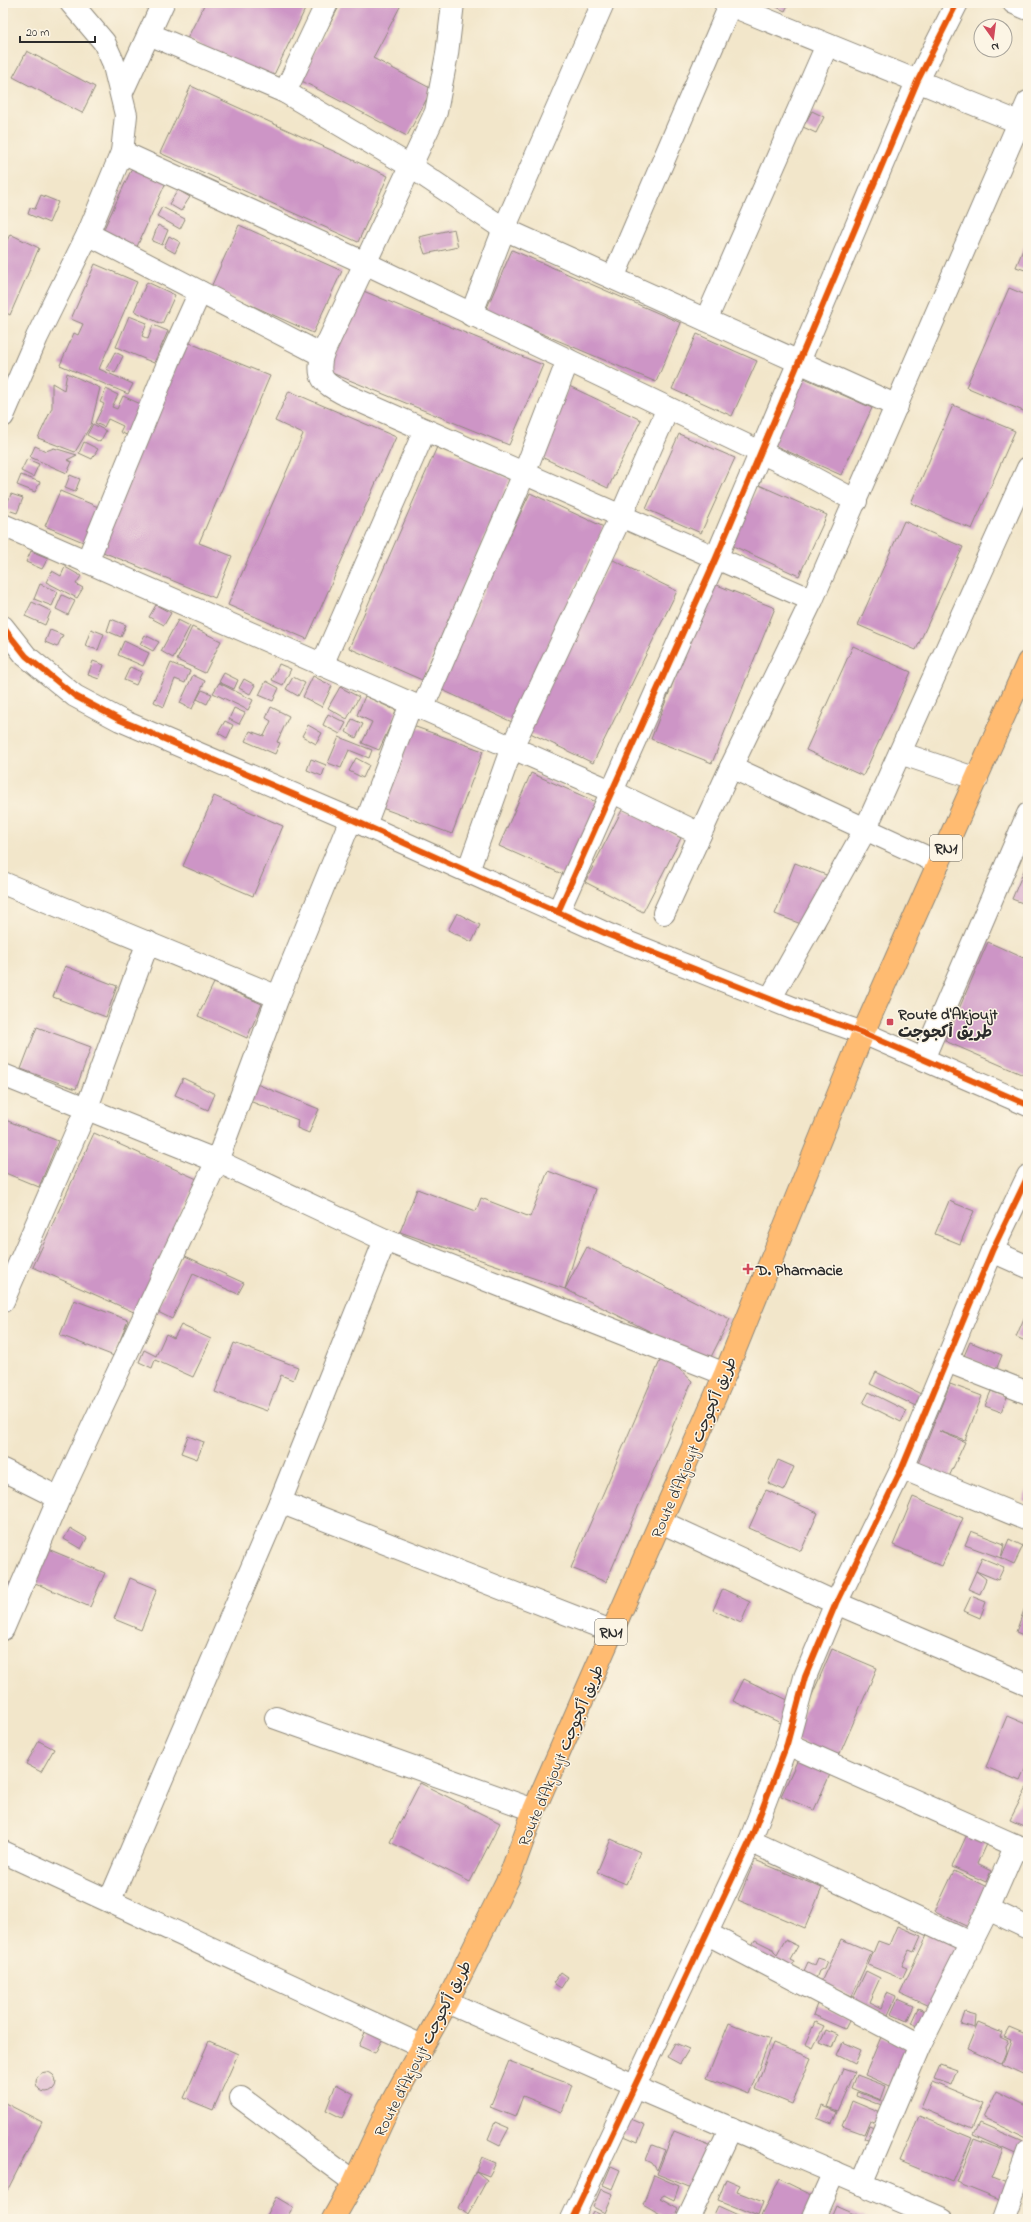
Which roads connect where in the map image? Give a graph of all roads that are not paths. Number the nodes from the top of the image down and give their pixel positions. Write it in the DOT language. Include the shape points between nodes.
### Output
graph roads {
  1 [pos="71,3"];
  2 [pos="163,3"];
  3 [pos="327,3"];
  4 [pos="453,3"];
  5 [pos="603,3"];
  6 [pos="957,3"];
  7 [pos="1014,3"];
  8 [pos="728,4"];
  9 [pos="1028,9"];
  10 [pos="149,34"];
  11 [pos="827,45"];
  12 [pos="917,82"];
  13 [pos="122,92"];
  14 [pos="284,92"];
  15 [pos="1028,102"];
  16 [pos="1018,122"];
  17 [pos="122,152"];
  18 [pos="410,166"];
  19 [pos="504,229"];
  20 [pos="88,234"];
  21 [pos="365,263"];
  22 [pos="613,278"];
  23 [pos="200,292"];
  24 [pos="471,315"];
  25 [pos="706,320"];
  26 [pos="322,355"];
  27 [pos="568,360"];
  28 [pos="799,362"];
  29 [pos="898,406"];
  30 [pos="668,408"];
  31 [pos="3,416"];
  32 [pos="425,430"];
  33 [pos="761,452"];
  34 [pos="1028,468"];
  35 [pos="524,474"];
  36 [pos="856,501"];
  37 [pos="621,516"];
  38 [pos="3,525"];
  39 [pos="716,558"];
  40 [pos="87,562"];
  41 [pos="812,600"];
  42 [pos="3,627"];
  43 [pos="3,650"];
  44 [pos="26,656"];
  45 [pos="1028,662"];
  46 [pos="322,664"];
  47 [pos="417,706"];
  48 [pos="512,748"];
  49 [pos="900,752"];
  50 [pos="731,767"];
  51 [pos="976,779"];
  52 [pos="612,791"];
  53 [pos="1028,814"];
  54 [pos="358,822"];
  55 [pos="865,830"];
  56 [pos="700,834"];
  57 [pos="939,863"];
  58 [pos="468,871"];
  59 [pos="3,883"];
  60 [pos="558,912"];
  61 [pos="664,913"];
  62 [pos="148,942"];
  63 [pos="278,997"];
  64 [pos="770,999"];
  65 [pos="863,1033"];
  66 [pos="923,1059"];
  67 [pos="3,1075"];
  68 [pos="1028,1105"];
  69 [pos="86,1110"];
  70 [pos="217,1161"];
  71 [pos="1028,1176"];
  72 [pos="385,1240"];
  73 [pos="992,1251"];
  74 [pos="10,1262"];
  75 [pos="1028,1267"];
  76 [pos="3,1301"];
  77 [pos="947,1361"];
  78 [pos="725,1374"];
  79 [pos="1028,1394"];
  80 [pos="902,1468"];
  81 [pos="3,1470"];
  82 [pos="59,1498"];
  83 [pos="280,1502"];
  84 [pos="1028,1520"];
  85 [pos="661,1522"];
  86 [pos="836,1603"];
  87 [pos="3,1629"];
  88 [pos="612,1631"];
  89 [pos="1028,1685"];
  90 [pos="276,1718"];
  91 [pos="787,1744"];
  92 [pos="534,1810"];
  93 [pos="750,1841"];
  94 [pos="1022,1848"];
  95 [pos="3,1852"];
  96 [pos="110,1900"];
  97 [pos="988,1909"];
  98 [pos="1028,1928"];
  99 [pos="708,1934"];
  100 [pos="970,1943"];
  101 [pos="446,2002"];
  102 [pos="920,2045"];
  103 [pos="422,2046"];
  104 [pos="636,2086"];
  105 [pos="241,2098"];
  106 [pos="731,2128"];
  107 [pos="1028,2152"];
  108 [pos="834,2172"];
  109 [pos="354,2182"];
  110 [pos="860,2184"];
  111 [pos="333,2219"];
  112 [pos="572,2219"];
  113 [pos="688,2219"];
  114 [pos="813,2219"];
  115 [pos="943,2219"];
  116 [pos="1004,2219"];
  1 -- 13 [label="street" via="104,42"];
  2 -- 10 [label="street"];
  3 -- 14 [label="street"];
  4 -- 18 [label="street" via="436,112"];
  5 -- 19 [label="street"];
  6 -- 12 [label="street"];
  7 -- 9 [label="street"];
  8 -- 11 [label="street"];
  8 -- 22 [label="street"];
  10 -- 13 [label="street"];
  10 -- 14 [label="street"];
  11 -- 12 [label="street"];
  11 -- 25 [label="street"];
  12 -- 16 [label="street"];
  12 -- 28 [label="street"];
  13 -- 17 [label="street" via="126,115"];
  14 -- 18 [label="street"];
  15 -- 16 [label="street"];
  16 -- 29 [label="street"];
  17 -- 20 [label="street"];
  17 -- 21 [label="street"];
  18 -- 19 [label="street"];
  18 -- 21 [label="street"];
  19 -- 22 [label="street"];
  19 -- 24 [label="street"];
  20 -- 23 [label="street"];
  20 -- 31 [label="street" via="37,337"];
  21 -- 24 [label="street"];
  21 -- 26 [label="street"];
  22 -- 25 [label="street"];
  23 -- 26 [label="street"];
  23 -- 40 [label="street"];
  24 -- 27 [label="street"];
  25 -- 28 [label="street"];
  26 -- 32 [label="street" via="318,369 326,384"];
  27 -- 30 [label="street"];
  27 -- 35 [label="street"];
  28 -- 29 [label="street"];
  28 -- 33 [label="street"];
  29 -- 36 [label="street"];
  30 -- 33 [label="street"];
  30 -- 37 [label="street"];
  32 -- 35 [label="street"];
  32 -- 46 [label="street"];
  33 -- 36 [label="street"];
  33 -- 39 [label="street"];
  34 -- 49 [label="street"];
  35 -- 37 [label="street"];
  35 -- 47 [label="street"];
  36 -- 41 [label="street"];
  37 -- 39 [label="street"];
  37 -- 48 [label="street"];
  38 -- 40 [label="street"];
  39 -- 41 [label="street"];
  39 -- 52 [label="street"];
  40 -- 46 [label="street"];
  41 -- 50 [label="street"];
  42 -- 44 [label="street"];
  43 -- 44 [label="street"];
  44 -- 54 [label="street" via="75,696 120,720"];
  45 -- 51 [label="highway, Route d'Akjoujt طريق أكجوجت / RN1"];
  46 -- 47 [label="street"];
  47 -- 48 [label="street"];
  47 -- 54 [label="street"];
  48 -- 52 [label="street"];
  48 -- 58 [label="street"];
  49 -- 51 [label="street"];
  49 -- 55 [label="street"];
  50 -- 55 [label="street"];
  50 -- 56 [label="street"];
  51 -- 57 [label="highway, Route d'Akjoujt طريق أكجوجت / RN1"];
  52 -- 56 [label="street"];
  52 -- 60 [label="street"];
  53 -- 66 [label="street"];
  54 -- 58 [label="street"];
  54 -- 63 [label="street"];
  55 -- 57 [label="street"];
  55 -- 64 [label="street"];
  56 -- 61 [label="street"];
  57 -- 65 [label="highway, Route d'Akjoujt طريق أكجوجت / RN1"];
  58 -- 60 [label="street"];
  59 -- 62 [label="street"];
  60 -- 64 [label="street"];
  62 -- 63 [label="street"];
  62 -- 69 [label="street"];
  63 -- 70 [label="street"];
  64 -- 65 [label="street"];
  65 -- 66 [label="street"];
  65 -- 78 [label="highway, Route d'Akjoujt طريق أكجوجت / RN1"];
  66 -- 68 [label="street"];
  67 -- 69 [label="street"];
  69 -- 70 [label="street"];
  69 -- 74 [label="street"];
  70 -- 72 [label="street"];
  70 -- 82 [label="street"];
  71 -- 73 [label="street"];
  72 -- 78 [label="street"];
  72 -- 83 [label="street"];
  73 -- 75 [label="street"];
  73 -- 77 [label="street"];
  74 -- 76 [label="street"];
  77 -- 79 [label="street"];
  77 -- 80 [label="street"];
  78 -- 85 [label="highway, Route d'Akjoujt طريق أكجوجت / RN1"];
  80 -- 84 [label="street"];
  80 -- 86 [label="street"];
  81 -- 82 [label="street"];
  82 -- 87 [label="street"];
  83 -- 88 [label="street"];
  83 -- 96 [label="street"];
  85 -- 86 [label="street"];
  85 -- 88 [label="highway, Route d'Akjoujt طريق أكجوجت / RN1"];
  86 -- 89 [label="street"];
  86 -- 91 [label="street" via="805,1677"];
  88 -- 92 [label="highway, Route d'Akjoujt طريق أكجوجت / RN1"];
  90 -- 92 [label="street"];
  91 -- 93 [label="street"];
  91 -- 94 [label="street"];
  92 -- 101 [label="highway, Route d'Akjoujt طريق أكجوجت / RN1" via="511,1873"];
  93 -- 99 [label="street"];
  93 -- 100 [label="street"];
  94 -- 97 [label="street"];
  95 -- 96 [label="street"];
  96 -- 103 [label="street"];
  97 -- 98 [label="street"];
  97 -- 100 [label="street"];
  99 -- 102 [label="street"];
  99 -- 104 [label="street"];
  100 -- 102 [label="street"];
  101 -- 103 [label="highway, Route d'Akjoujt طريق أكجوجت / RN1"];
  101 -- 104 [label="street"];
  102 -- 110 [label="street"];
  103 -- 109 [label="highway, Route d'Akjoujt طريق أكجوجت / RN1" via="388,2108"];
  104 -- 106 [label="street"];
  104 -- 112 [label="street"];
  105 -- 109 [label="street"];
  106 -- 108 [label="street"];
  106 -- 113 [label="street"];
  107 -- 116 [label="street"];
  108 -- 110 [label="street"];
  108 -- 114 [label="street"];
  109 -- 111 [label="highway, Route d'Akjoujt طريق أكجوجت / RN1"];
  110 -- 115 [label="street"];
}
